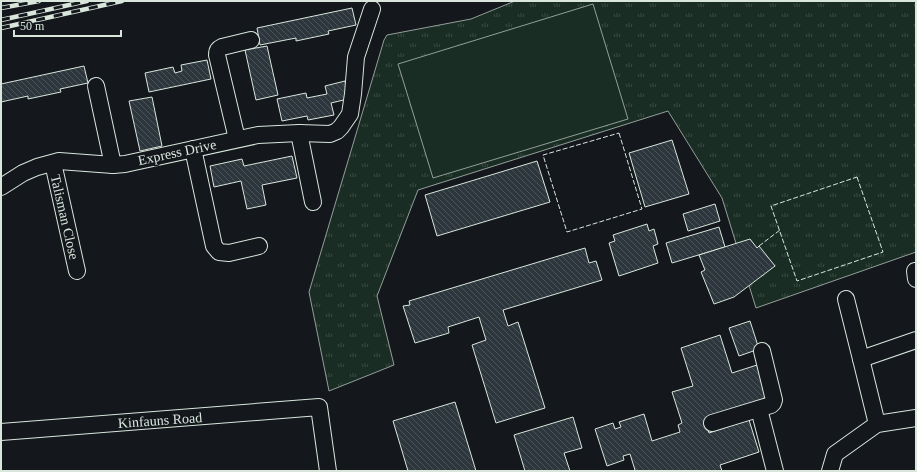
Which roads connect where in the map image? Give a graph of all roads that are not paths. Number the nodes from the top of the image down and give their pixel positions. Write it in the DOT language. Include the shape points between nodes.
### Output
graph roads {
  1 [pos="372,9"];
  2 [pos="251,40"];
  3 [pos="96,86"];
  4 [pos="299,133"];
  5 [pos="237,139"];
  6 [pos="193,149"];
  7 [pos="53,163"];
  8 [pos="113,165"];
  9 [pos="2,183"];
  10 [pos="313,202"];
  11 [pos="259,246"];
  12 [pos="77,271"];
  13 [pos="846,299"];
  14 [pos="916,340"];
  15 [pos="762,351"];
  16 [pos="861,359"];
  17 [pos="759,409"];
  18 [pos="916,418"];
  19 [pos="712,423"];
  20 [pos="876,424"];
  21 [pos="1,432"];
  22 [pos="328,471"];
  23 [pos="776,471"];
  24 [pos="830,471"];
  1 -- 4 [label="street, Express Drive" via="356,57 350,114 341,127 330,134"];
  2 -- 5 [label="street" via="222,47 217,51"];
  3 -- 8 [label="street"];
  4 -- 5 [label="street, Express Drive"];
  4 -- 10 [label="street"];
  5 -- 6 [label="street, Express Drive"];
  6 -- 8 [label="street, Express Drive"];
  6 -- 11 [label="street" via="214,246 219,252 229,253"];
  7 -- 8 [label="street, Express Drive"];
  7 -- 9 [label="street, Express Drive" via="37,167"];
  7 -- 12 [label="street, Talisman Close"];
  13 -- 16 [label="street"];
  14 -- 16 [label="street"];
  15 -- 17 [label="street" via="774,400 770,406"];
  16 -- 20 [label="street"];
  17 -- 19 [label="street"];
  17 -- 23 [label="street"];
  18 -- 20 [label="street"];
  20 -- 24 [label="street" via="835,454"];
  21 -- 22 [label="street, Kinfauns Road" via="319,407"];
}
